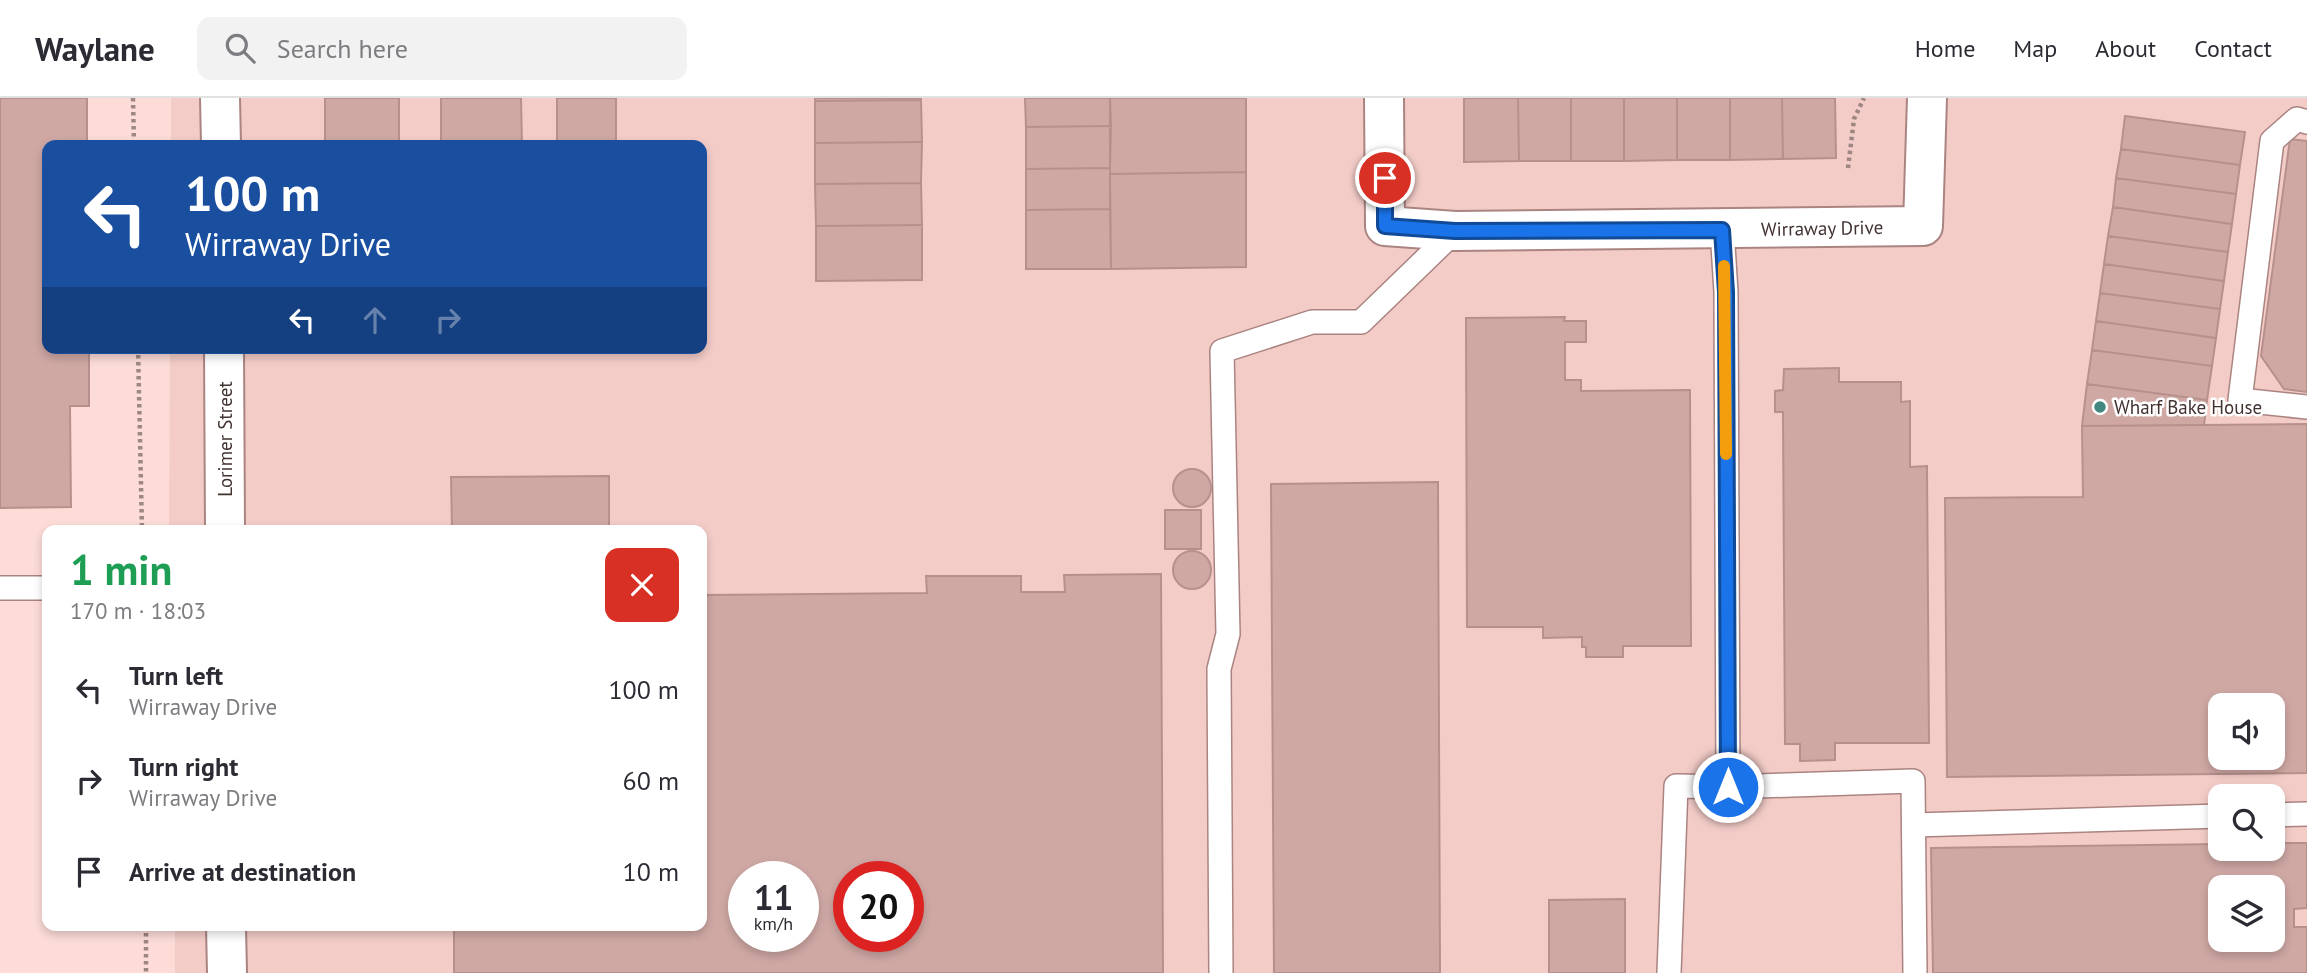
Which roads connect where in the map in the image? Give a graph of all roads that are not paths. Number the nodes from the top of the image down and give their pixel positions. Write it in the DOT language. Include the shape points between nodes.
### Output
graph roads {
  1 [pos="220,98"];
  2 [pos="1384,98"];
  3 [pos="1927,98"];
  4 [pos="2307,122"];
  5 [pos="221,140"];
  6 [pos="1722,230"];
  7 [pos="1455,231"];
  8 [pos="224,354"];
  9 [pos="2307,407"];
  10 [pos="225,525"];
  11 [pos="0,588"];
  12 [pos="42,588"];
  13 [pos="1728,787"];
  14 [pos="2307,814"];
  15 [pos="2285,815"];
  16 [pos="2208,816"];
  17 [pos="1914,825"];
  18 [pos="226,931"];
  19 [pos="227,973"];
  20 [pos="1221,973"];
  21 [pos="1669,973"];
  22 [pos="1915,973"];
  1 -- 5 [label="street"];
  2 -- 7 [label="street, Wirraway Drive" via="1385,226"];
  3 -- 6 [label="street, Wirraway Drive" via="1923,226"];
  4 -- 9 [label="lane" via="2297,119 2272,141 2240,400"];
  6 -- 7 [label="street, Wirraway Drive"];
  6 -- 13 [label="lane"];
  7 -- 20 [label="lane" via="1362,322 1312,322 1222,351 1228,634 1219,669"];
  8 -- 10 [label="street, Lorimer Street"];
  11 -- 12 [label="lane"];
  13 -- 17 [label="lane" via="1913,781"];
  13 -- 21 [label="lane" via="1676,786"];
  14 -- 15 [label="lane"];
  16 -- 17 [label="lane"];
  17 -- 22 [label="lane"];
  18 -- 19 [label="street"];
}
